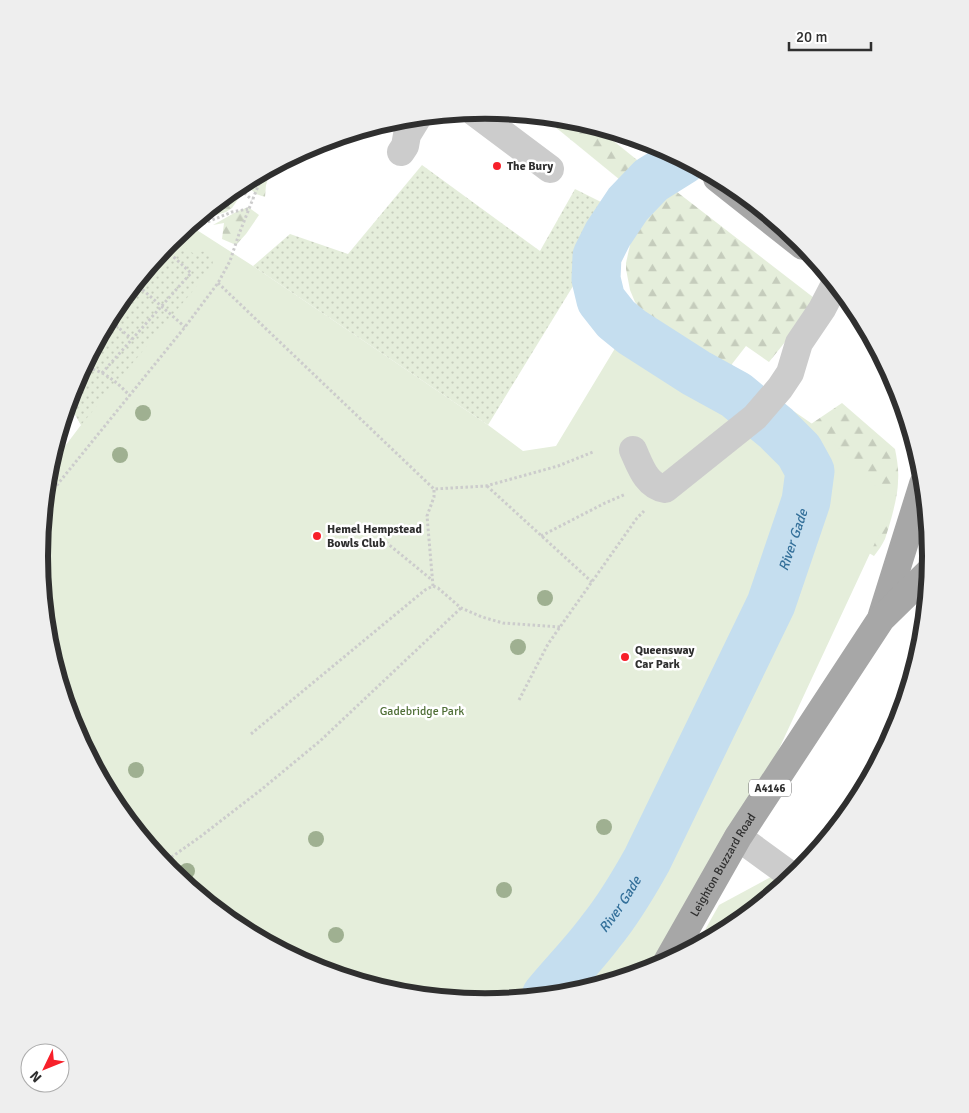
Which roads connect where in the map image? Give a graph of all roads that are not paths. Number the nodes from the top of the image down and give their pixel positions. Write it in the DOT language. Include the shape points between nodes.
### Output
graph roads {
  1 [pos="483,119"];
  2 [pos="413,126"];
  3 [pos="401,152"];
  4 [pos="550,169"];
  5 [pos="832,291"];
  6 [pos="633,450"];
  7 [pos="918,500"];
  8 [pos="921,580"];
  9 [pos="881,619"];
  10 [pos="738,837"];
  11 [pos="787,873"];
  12 [pos="674,950"];
  1 -- 4 [label="street"];
  2 -- 3 [label="street"];
  5 -- 6 [label="street" via="799,343 790,373 759,412 658,486 646,477"];
  7 -- 9 [label="main road, Leighton Buzzard Road / A4146"];
  8 -- 9 [label="main road, Leighton Buzzard Road / A4146"];
  9 -- 10 [label="main road, Leighton Buzzard Road / A4146"];
  10 -- 11 [label="street"];
  10 -- 12 [label="main road, Leighton Buzzard Road / A4146"];
}
